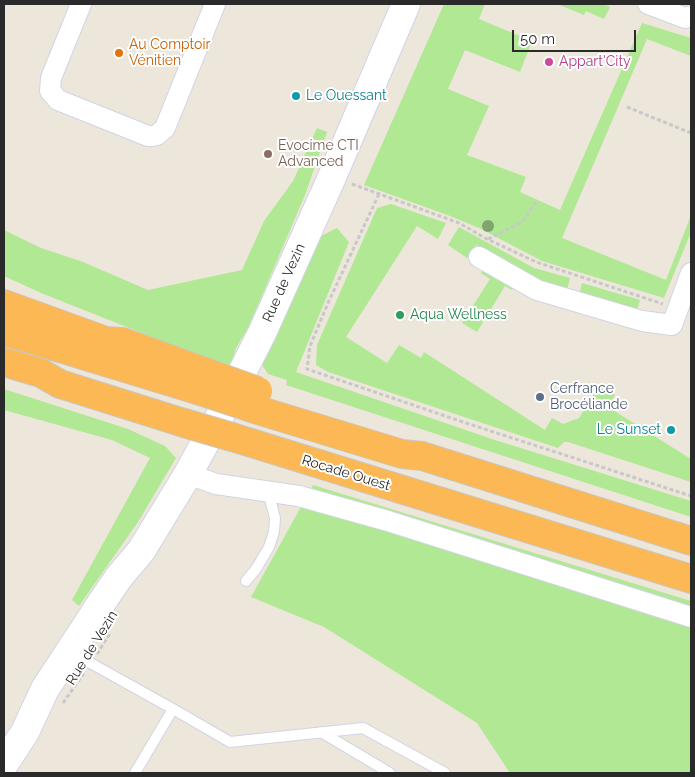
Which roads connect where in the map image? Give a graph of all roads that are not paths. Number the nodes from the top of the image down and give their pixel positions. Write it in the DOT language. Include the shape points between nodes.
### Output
graph roads {
  1 [pos="82,4"];
  2 [pos="215,4"];
  3 [pos="406,4"];
  4 [pos="656,5"];
  5 [pos="691,16"];
  6 [pos="483,248"];
  7 [pos="691,273"];
  8 [pos="4,286"];
  9 [pos="4,304"];
  10 [pos="4,331"];
  11 [pos="123,342"];
  12 [pos="4,362"];
  13 [pos="4,375"];
  14 [pos="201,381"];
  15 [pos="60,384"];
  16 [pos="188,474"];
  17 [pos="268,491"];
  18 [pos="691,541"];
  19 [pos="141,551"];
  20 [pos="691,579"];
  21 [pos="246,581"];
  22 [pos="691,617"];
  23 [pos="73,662"];
  24 [pos="173,709"];
  25 [pos="321,732"];
  26 [pos="4,764"];
  27 [pos="135,773"];
  28 [pos="390,773"];
  29 [pos="445,773"];
  1 -- 2 [label="street" via="50,78 50,91 58,100 148,136 157,135 165,128"];
  3 -- 16 [label="main road, Rue de Vezin" via="262,333"];
  4 -- 5 [label="street" via="685,18"];
  6 -- 7 [label="street" via="538,290 642,321 672,325"];
  8 -- 11 [label="highway" via="110,332"];
  9 -- 11 [label="highway" via="106,341"];
  10 -- 14 [label="highway"];
  11 -- 14 [label="highway"];
  12 -- 15 [label="highway, Rocade Ouest" via="41,373"];
  13 -- 15 [label="highway" via="36,384"];
  14 -- 18 [label="highway, bridge" via="409,442 422,456"];
  15 -- 20 [label="highway, Rocade Ouest, bridge"];
  16 -- 17 [label="street" via="216,484"];
  16 -- 19 [label="main road, Rue de Vezin"];
  17 -- 21 [label="lane" via="275,518 274,532 269,547"];
  17 -- 22 [label="street" via="299,496 388,521"];
  19 -- 23 [label="main road, Rue de Vezin" via="102,602"];
  19 -- 23 [label="main road, Rue de Vezin" via="115,614"];
  23 -- 24 [label="lane"];
  23 -- 26 [label="main road, Rue de Vezin" via="64,693 25,732"];
  24 -- 25 [label="lane" via="230,742"];
  24 -- 27 [label="lane"];
  25 -- 28 [label="lane"];
  25 -- 29 [label="lane" via="363,728"];
}
